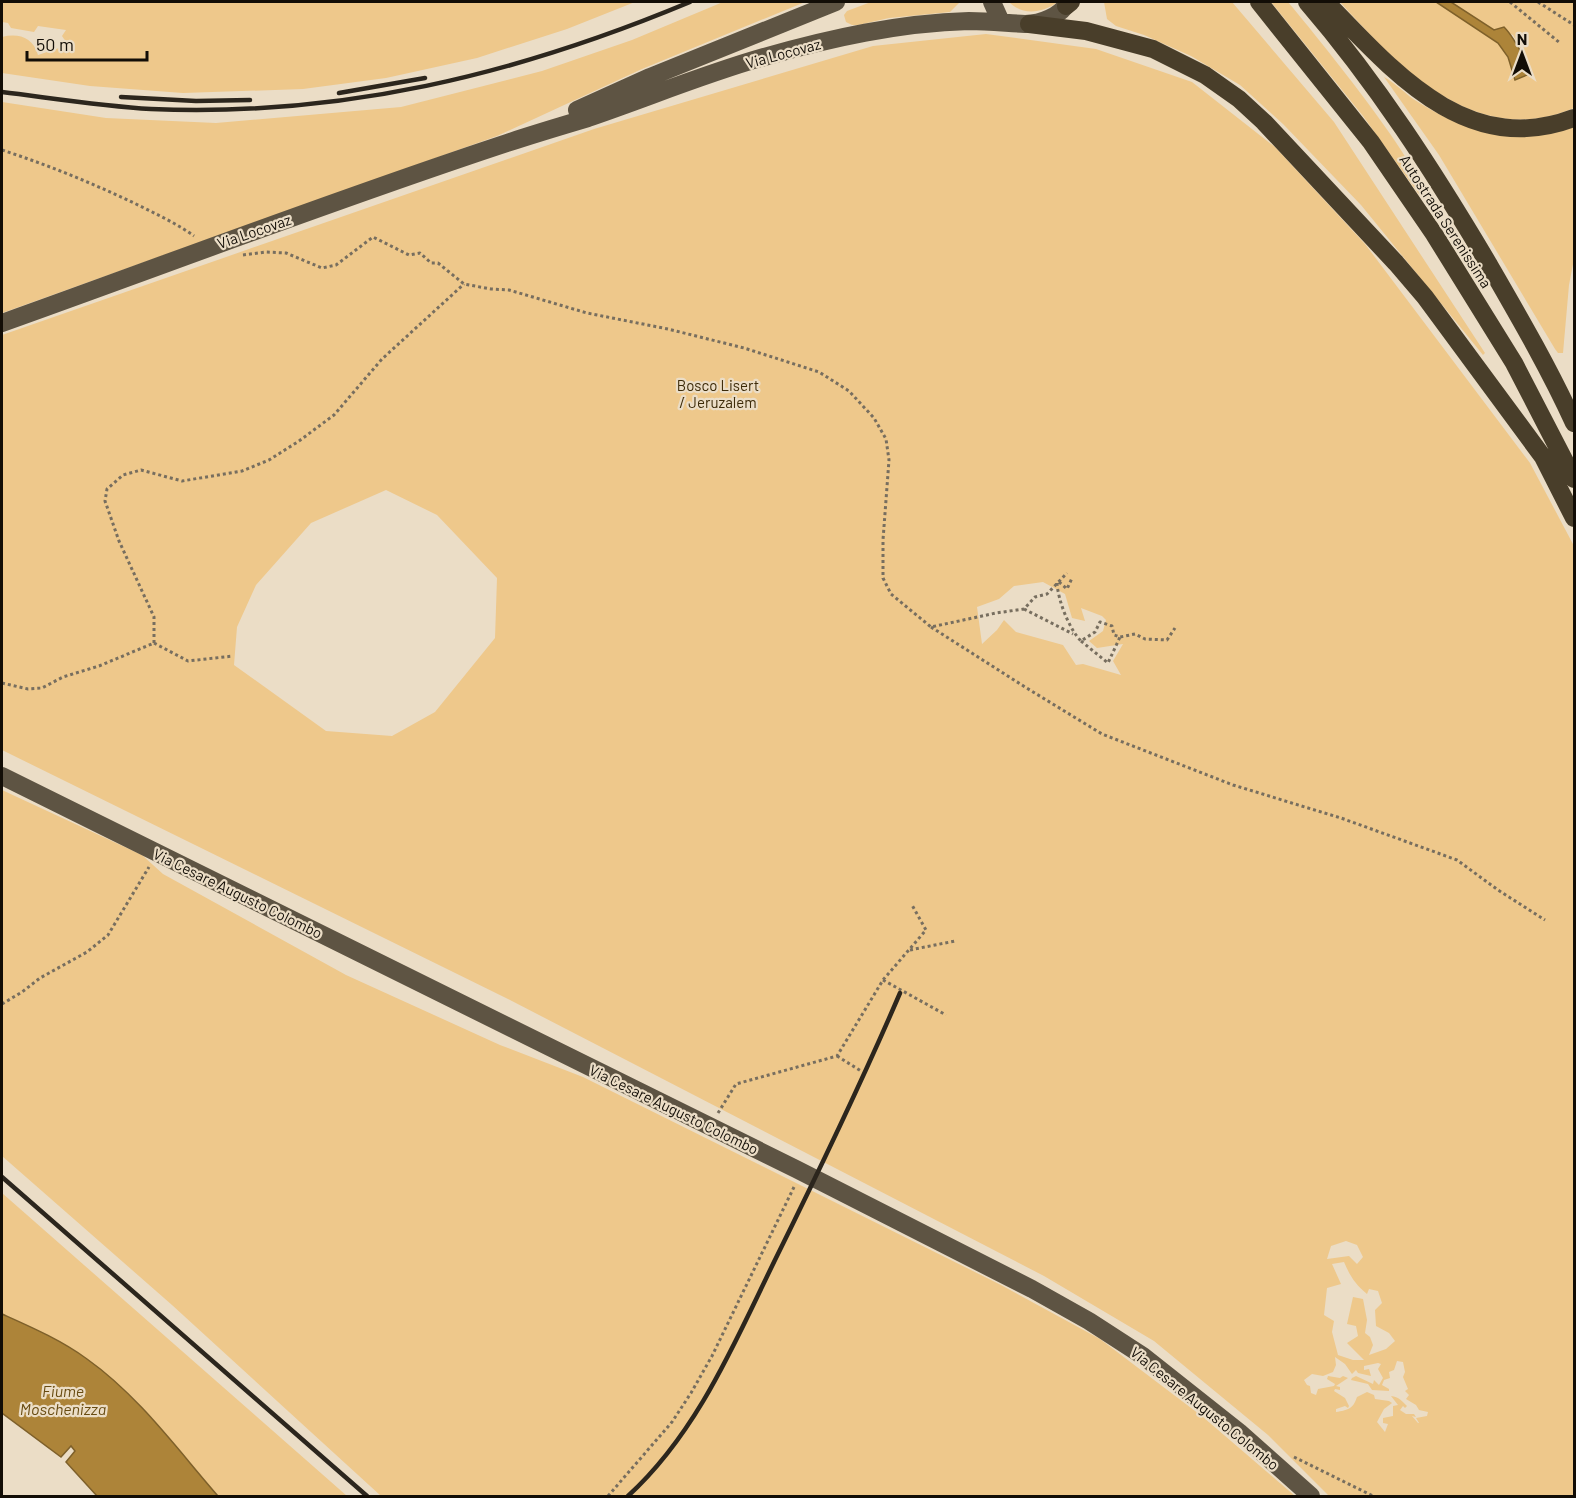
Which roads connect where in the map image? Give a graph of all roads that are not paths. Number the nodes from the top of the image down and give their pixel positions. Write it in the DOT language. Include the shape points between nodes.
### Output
graph roads {
  1 [pos="836,2"];
  2 [pos="992,2"];
  3 [pos="1259,2"];
  4 [pos="1307,2"];
  5 [pos="1326,2"];
  6 [pos="1068,3"];
  7 [pos="1001,22"];
  8 [pos="1029,24"];
  9 [pos="1575,118"];
  10 [pos="507,143"];
  11 [pos="2,322"];
  12 [pos="1575,423"];
  13 [pos="1575,479"];
  14 [pos="1575,518"];
  15 [pos="2,776"];
  16 [pos="1311,1497"];
  1 -- 10 [label="main road, Via Locovaz" via="650,77"];
  2 -- 7 [label="main road"];
  3 -- 13 [label="highway, Autostrada Serenissima" via="1371,142 1434,234 1514,363"];
  4 -- 12 [label="highway, Autostrada Serenissima" via="1408,134 1445,192 1538,350"];
  5 -- 9 [label="highway" via="1383,60 1444,108 1500,128 1543,127"];
  6 -- 8 [label="main road, Via Locovaz" via="1046,20"];
  7 -- 8 [label="main road, Via Locovaz"];
  7 -- 10 [label="main road, Via Locovaz" via="927,24 865,32 763,57"];
  8 -- 14 [label="highway" via="1086,31 1153,49 1205,75 1247,107 1425,297 1543,457"];
  10 -- 11 [label="main road, Via Locovaz"];
  15 -- 16 [label="main road, Via Cesare Augusto Colombo" via="801,1172 1089,1321 1143,1356 1202,1402"];
}
